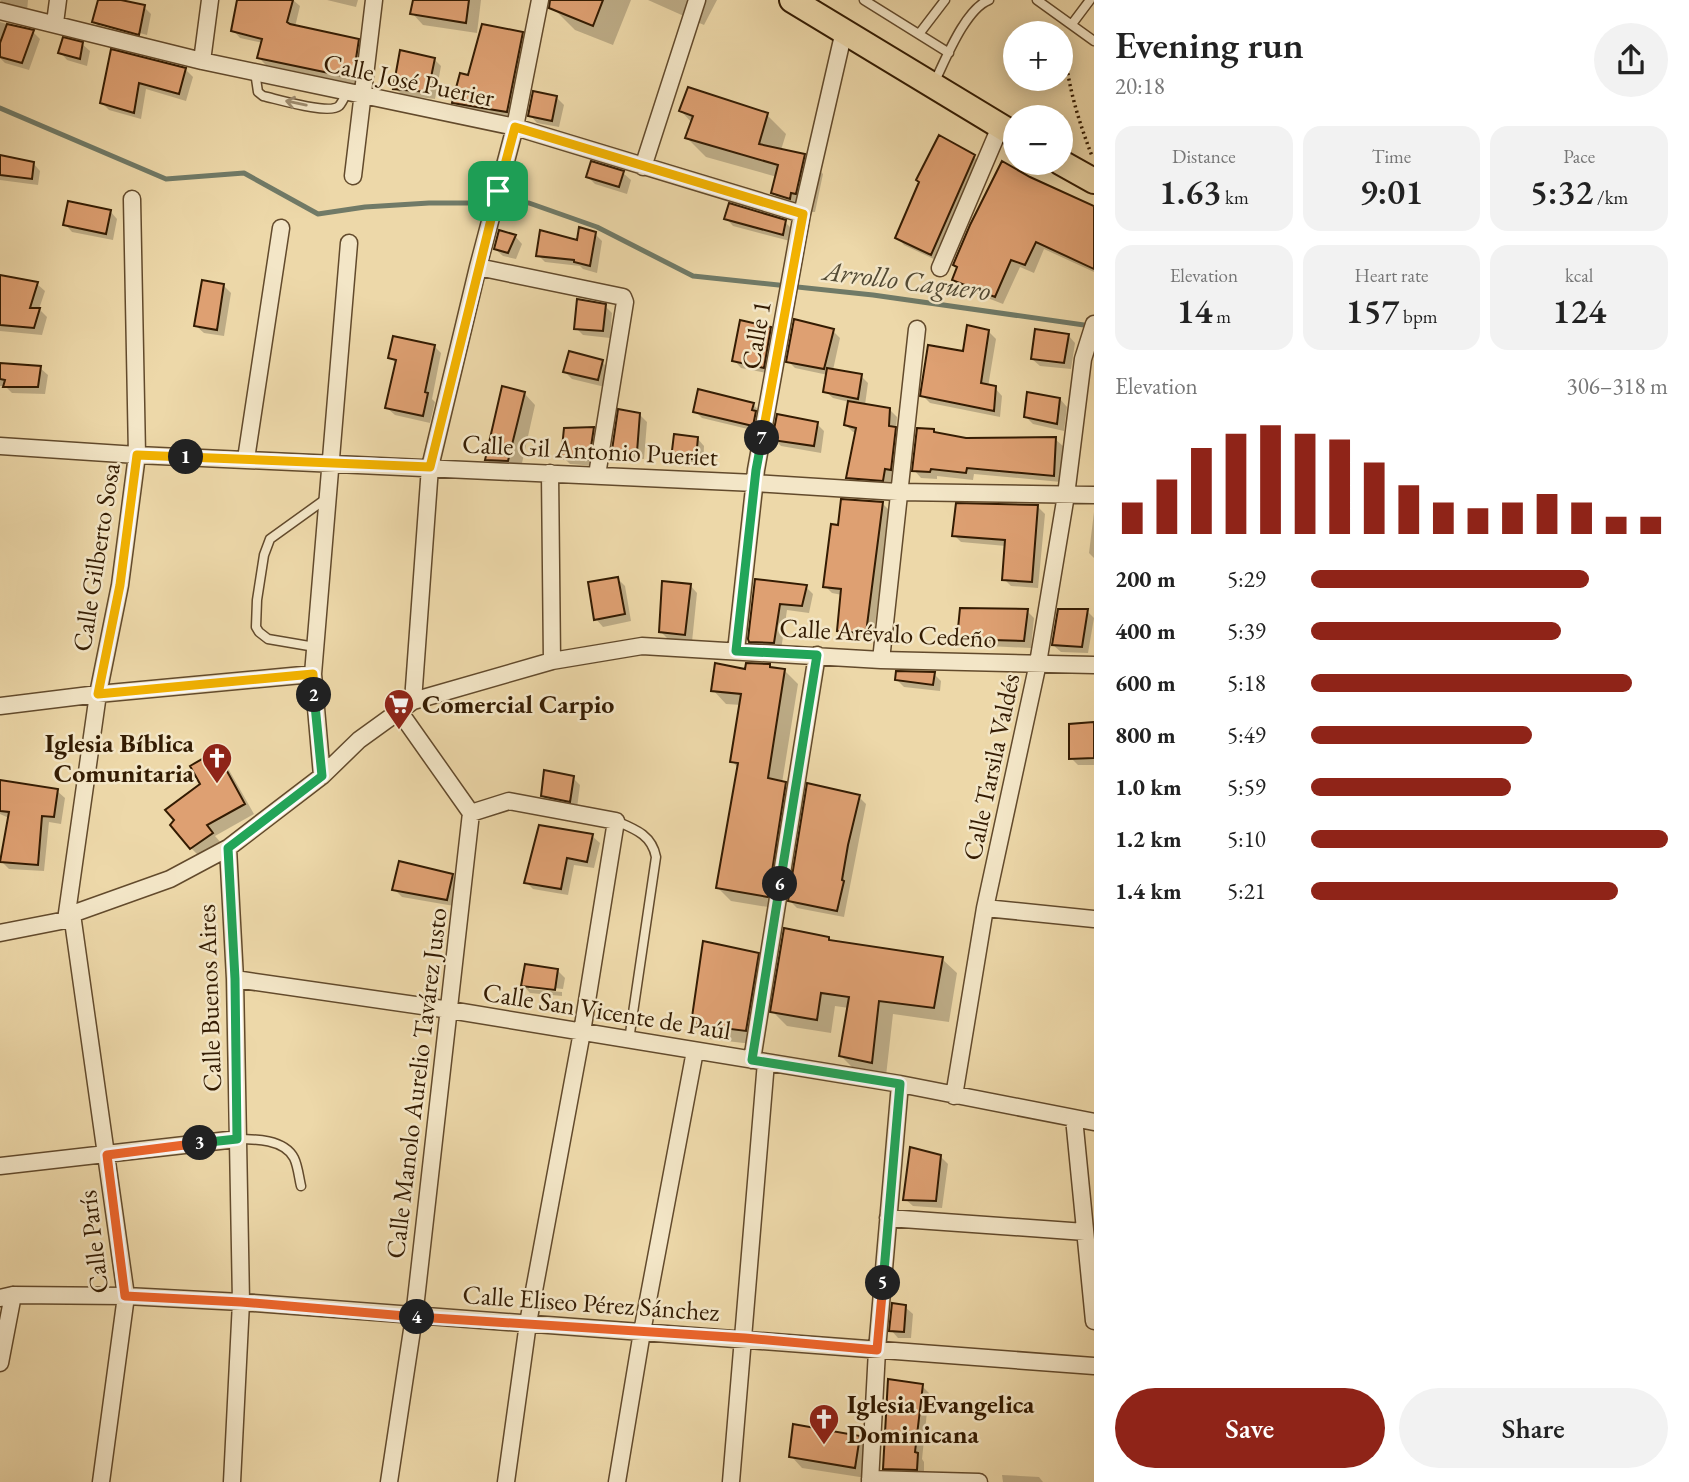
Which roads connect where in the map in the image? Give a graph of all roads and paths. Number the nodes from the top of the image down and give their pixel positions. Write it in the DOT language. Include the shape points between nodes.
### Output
graph roads {
  1 [pos="58,0"];
  2 [pos="210,0"];
  3 [pos="374,0"];
  4 [pos="540,0"];
  5 [pos="697,0"];
  6 [pos="792,0"];
  7 [pos="864,0"];
  8 [pos="945,0"];
  9 [pos="989,0"];
  10 [pos="1037,0"];
  11 [pos="1090,0"];
  12 [pos="0,11"];
  13 [pos="1067,21"];
  14 [pos="1069,21"];
  15 [pos="55,23"];
  16 [pos="1073,26"];
  17 [pos="844,31"];
  18 [pos="919,34"];
  19 [pos="1094,41"];
  20 [pos="949,53"];
  21 [pos="202,61"];
  22 [pos="932,86"];
  23 [pos="1071,91"];
  24 [pos="355,93"];
  25 [pos="515,127"];
  26 [pos="1003,129"];
  27 [pos="1003,139"];
  28 [pos="1094,161"];
  29 [pos="643,167"];
  30 [pos="1073,169"];
  31 [pos="353,176"];
  32 [pos="1094,181"];
  33 [pos="132,199"];
  34 [pos="803,214"];
  35 [pos="281,228"];
  36 [pos="349,243"];
  37 [pos="478,267"];
  38 [pos="940,268"];
  39 [pos="917,329"];
  40 [pos="1092,331"];
  41 [pos="0,446"];
  42 [pos="137,455"];
  43 [pos="246,459"];
  44 [pos="332,463"];
  45 [pos="430,467"];
  46 [pos="550,473"];
  47 [pos="597,475"];
  48 [pos="755,483"];
  49 [pos="898,492"];
  50 [pos="1066,495"];
  51 [pos="1094,495"];
  52 [pos="329,496"];
  53 [pos="315,647"];
  54 [pos="736,651"];
  55 [pos="817,655"];
  56 [pos="881,660"];
  57 [pos="552,661"];
  58 [pos="1038,663"];
  59 [pos="1094,665"];
  60 [pos="313,674"];
  61 [pos="98,694"];
  62 [pos="413,701"];
  63 [pos="0,706"];
  64 [pos="399,711"];
  65 [pos="322,776"];
  66 [pos="471,813"];
  67 [pos="616,821"];
  68 [pos="228,848"];
  69 [pos="985,908"];
  70 [pos="69,917"];
  71 [pos="1094,919"];
  72 [pos="0,933"];
  73 [pos="235,979"];
  74 [pos="450,1010"];
  75 [pos="582,1032"];
  76 [pos="629,1040"];
  77 [pos="695,1051"];
  78 [pos="759,1061"];
  79 [pos="900,1084"];
  80 [pos="954,1096"];
  81 [pos="1074,1118"];
  82 [pos="1094,1122"];
  83 [pos="237,1139"];
  84 [pos="107,1155"];
  85 [pos="0,1166"];
  86 [pos="300,1186"];
  87 [pos="888,1218"];
  88 [pos="1085,1232"];
  89 [pos="125,1296"];
  90 [pos="7,1297"];
  91 [pos="241,1302"];
  92 [pos="414,1317"];
  93 [pos="1094,1321"];
  94 [pos="527,1323"];
  95 [pos="642,1332"];
  96 [pos="745,1338"];
  97 [pos="877,1350"];
  98 [pos="0,1363"];
  99 [pos="1094,1366"];
  100 [pos="870,1480"];
  101 [pos="101,1482"];
  102 [pos="232,1482"];
  103 [pos="389,1482"];
  104 [pos="506,1482"];
  105 [pos="617,1482"];
  106 [pos="731,1482"];
  107 [pos="979,1482"];
  1 -- 15 [label="street"];
  2 -- 21 [label="street"];
  3 -- 24 [label="street"];
  4 -- 25 [label="street"];
  5 -- 29 [label="street"];
  6 -- 17 [label="main road"];
  7 -- 18 [label="lane"];
  8 -- 18 [label="lane"];
  9 -- 20 [label="lane" via="968,18"];
  10 -- 13 [label="lane"];
  11 -- 14 [label="lane"];
  12 -- 15 [label="street, Calle José Puerier"];
  15 -- 21 [label="street, Calle José Puerier"];
  16 -- 19 [label="lane"];
  17 -- 22 [label="main road"];
  17 -- 34 [label="street, Calle 1"];
  18 -- 20 [label="lane"];
  20 -- 22 [label="lane"];
  21 -- 24 [label="street, Calle José Puerier"];
  22 -- 26 [label="main road"];
  23 -- 28 [label="path"];
  24 -- 25 [label="street, Calle José Puerier"];
  24 -- 31 [label="street"];
  25 -- 29 [label="street, Calle José Puerier"];
  25 -- 37 [label="street"];
  27 -- 38 [label="street"];
  29 -- 34 [label="street, Calle José Puerier"];
  30 -- 32 [label="main road"];
  33 -- 42 [label="street, Calle Gilberto Sosa"];
  34 -- 48 [label="street, Calle 1"];
  35 -- 43 [label="street"];
  36 -- 44 [label="street"];
  37 -- 45 [label="street"];
  37 -- 47 [label="street" via="623,297"];
  39 -- 49 [label="street"];
  40 -- 50 [label="street, Calle Tarsila Valdés" via="1083,359"];
  41 -- 42 [label="street, Calle Gil Antonio Pueriet"];
  42 -- 43 [label="street, Calle Gil Antonio Pueriet"];
  42 -- 61 [label="street, Calle Gilberto Sosa" via="120,585"];
  43 -- 44 [label="street, Calle Gil Antonio Pueriet"];
  44 -- 45 [label="street, Calle Gil Antonio Pueriet"];
  44 -- 52 [label="street"];
  45 -- 46 [label="street, Calle Gil Antonio Pueriet"];
  45 -- 62 [label="street"];
  46 -- 47 [label="street, Calle Gil Antonio Pueriet"];
  46 -- 57 [label="street"];
  47 -- 48 [label="street, Calle Gil Antonio Pueriet"];
  48 -- 49 [label="street, Calle Gil Antonio Pueriet"];
  48 -- 54 [label="street, Calle 1"];
  49 -- 50 [label="street, Calle Gil Antonio Pueriet"];
  49 -- 56 [label="street"];
  50 -- 51 [label="street, Calle Gil Antonio Pueriet"];
  50 -- 58 [label="street, Calle Tarsila Valdés"];
  52 -- 53 [label="street"];
  52 -- 53 [label="lane" via="270,539 257,600 259,632 268,639"];
  53 -- 60 [label="street"];
  54 -- 55 [label="street, Calle Arévalo Cedeño"];
  54 -- 57 [label="street, Calle Arévalo Cedeño" via="642,646"];
  55 -- 56 [label="street, Calle Arévalo Cedeño"];
  55 -- 78 [label="street"];
  56 -- 58 [label="street, Calle Arévalo Cedeño"];
  57 -- 62 [label="street, Calle Arévalo Cedeño"];
  58 -- 59 [label="street, Calle Arévalo Cedeño"];
  58 -- 69 [label="street, Calle Tarsila Valdés"];
  60 -- 61 [label="street"];
  60 -- 65 [label="street"];
  61 -- 63 [label="street"];
  61 -- 70 [label="street, Calle Gilberto Sosa"];
  62 -- 64 [label="street, Calle Arévalo Cedeño"];
  64 -- 65 [label="street, Calle Arévalo Cedeño" via="359,740"];
  64 -- 66 [label="street"];
  65 -- 68 [label="street, Calle Arévalo Cedeño"];
  66 -- 67 [label="street" via="509,801"];
  66 -- 74 [label="street, Calle Manolo Aurelio Tavárez Justo"];
  67 -- 75 [label="street"];
  67 -- 76 [label="lane" via="654,843 656,857"];
  68 -- 70 [label="street, Calle Arévalo Cedeño" via="170,879"];
  68 -- 73 [label="street, Calle Buenos Aires"];
  69 -- 71 [label="street"];
  69 -- 80 [label="street, Calle Tarsila Valdés"];
  70 -- 72 [label="street, Calle Arévalo Cedeño"];
  70 -- 84 [label="street, Calle París"];
  73 -- 74 [label="street, Calle San Vicente de Paúl"];
  73 -- 83 [label="street, Calle Buenos Aires"];
  74 -- 75 [label="street, Calle San Vicente de Paúl"];
  74 -- 92 [label="street, Calle Manolo Aurelio Tavárez Justo"];
  75 -- 76 [label="street, Calle San Vicente de Paúl"];
  75 -- 94 [label="street"];
  76 -- 77 [label="street, Calle San Vicente de Paúl"];
  77 -- 78 [label="street, Calle San Vicente de Paúl"];
  77 -- 95 [label="street"];
  78 -- 79 [label="street, Calle San Vicente de Paúl"];
  78 -- 96 [label="street"];
  79 -- 80 [label="street, Calle San Vicente de Paúl"];
  79 -- 87 [label="street"];
  80 -- 81 [label="street, Calle San Vicente de Paúl"];
  81 -- 82 [label="street, Calle San Vicente de Paúl"];
  81 -- 88 [label="street"];
  83 -- 84 [label="street"];
  83 -- 86 [label="lane" via="274,1143 285,1149 294,1158"];
  83 -- 91 [label="street, Calle Buenos Aires"];
  84 -- 85 [label="street"];
  84 -- 89 [label="street, Calle París"];
  87 -- 88 [label="street"];
  87 -- 97 [label="street"];
  88 -- 93 [label="street"];
  89 -- 90 [label="street, Calle Eliseo Pérez Sánchez"];
  89 -- 91 [label="street, Calle Eliseo Pérez Sánchez"];
  89 -- 101 [label="street, Calle París"];
  90 -- 98 [label="street"];
  91 -- 92 [label="street, Calle Eliseo Pérez Sánchez"];
  91 -- 102 [label="street, Calle Buenos Aires"];
  92 -- 94 [label="street, Calle Eliseo Pérez Sánchez"];
  92 -- 103 [label="street, Calle Manolo Aurelio Tavárez Justo"];
  94 -- 95 [label="street, Calle Eliseo Pérez Sánchez"];
  94 -- 104 [label="street"];
  95 -- 96 [label="street, Calle Eliseo Pérez Sánchez"];
  95 -- 105 [label="street"];
  96 -- 97 [label="street, Calle Eliseo Pérez Sánchez"];
  96 -- 106 [label="street"];
  97 -- 99 [label="street, Calle Eliseo Pérez Sánchez"];
  97 -- 100 [label="street"];
  100 -- 107 [label="street"];
}
